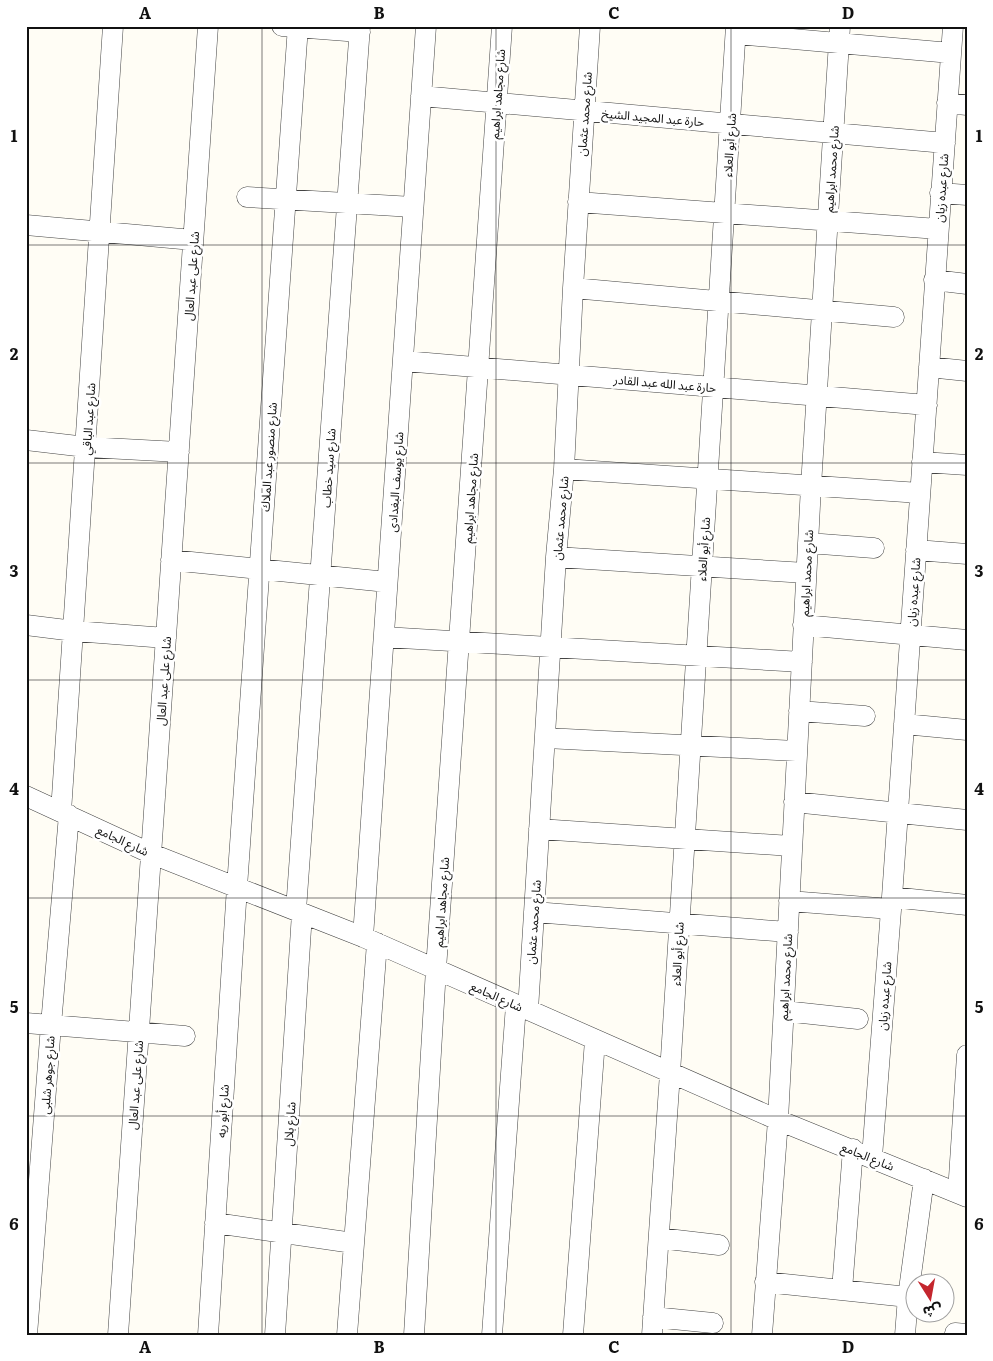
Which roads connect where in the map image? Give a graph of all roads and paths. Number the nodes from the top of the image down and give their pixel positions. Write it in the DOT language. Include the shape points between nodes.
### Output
graph roads {
  1 [pos="113,26"];
  2 [pos="208,26"];
  3 [pos="426,26"];
  4 [pos="502,26"];
  5 [pos="590,26"];
  6 [pos="953,26"];
  7 [pos="293,27"];
  8 [pos="360,29"];
  9 [pos="736,30"];
  10 [pos="839,35"];
  11 [pos="951,53"];
  12 [pos="421,96"];
  13 [pos="497,103"];
  14 [pos="957,104"];
  15 [pos="584,110"];
  16 [pos="730,124"];
  17 [pos="834,133"];
  18 [pos="944,144"];
  19 [pos="940,192"];
  20 [pos="967,195"];
  21 [pos="247,197"];
  22 [pos="286,199"];
  23 [pos="578,202"];
  24 [pos="347,203"];
  25 [pos="413,207"];
  26 [pos="724,212"];
  27 [pos="828,220"];
  28 [pos="26,225"];
  29 [pos="938,229"];
  30 [pos="100,231"];
  31 [pos="194,240"];
  32 [pos="934,280"];
  33 [pos="967,284"];
  34 [pos="573,288"];
  35 [pos="719,301"];
  36 [pos="822,311"];
  37 [pos="894,317"];
  38 [pos="404,361"];
  39 [pos="929,367"];
  40 [pos="479,368"];
  41 [pos="967,371"];
  42 [pos="568,375"];
  43 [pos="714,387"];
  44 [pos="816,396"];
  45 [pos="927,406"];
  46 [pos="26,440"];
  47 [pos="86,447"];
  48 [pos="179,452"];
  49 [pos="922,462"];
  50 [pos="967,465"];
  51 [pos="564,469"];
  52 [pos="707,479"];
  53 [pos="811,486"];
  54 [pos="920,493"];
  55 [pos="808,543"];
  56 [pos="874,548"];
  57 [pos="916,550"];
  58 [pos="967,554"];
  59 [pos="556,557"];
  60 [pos="171,560"];
  61 [pos="702,566"];
  62 [pos="260,569"];
  63 [pos="806,572"];
  64 [pos="320,575"];
  65 [pos="387,582"];
  66 [pos="26,625"];
  67 [pos="803,625"];
  68 [pos="74,631"];
  69 [pos="910,635"];
  70 [pos="384,637"];
  71 [pos="166,638"];
  72 [pos="967,640"];
  73 [pos="460,641"];
  74 [pos="551,646"];
  75 [pos="696,655"];
  76 [pos="802,662"];
  77 [pos="799,711"];
  78 [pos="865,716"];
  79 [pos="904,724"];
  80 [pos="967,730"];
  81 [pos="546,738"];
  82 [pos="691,745"];
  83 [pos="796,751"];
  84 [pos="26,796"];
  85 [pos="794,802"];
  86 [pos="898,812"];
  87 [pos="65,814"];
  88 [pos="967,820"];
  89 [pos="539,829"];
  90 [pos="685,839"];
  91 [pos="791,846"];
  92 [pos="152,854"];
  93 [pos="237,887"];
  94 [pos="789,900"];
  95 [pos="892,903"];
  96 [pos="967,905"];
  97 [pos="299,912"];
  98 [pos="534,912"];
  99 [pos="679,924"];
  100 [pos="788,932"];
  101 [pos="370,940"];
  102 [pos="436,969"];
  103 [pos="522,1007"];
  104 [pos="784,1011"];
  105 [pos="858,1020"];
  106 [pos="26,1022"];
  107 [pos="51,1025"];
  108 [pos="138,1033"];
  109 [pos="185,1036"];
  110 [pos="595,1040"];
  111 [pos="967,1055"];
  112 [pos="670,1073"];
  113 [pos="778,1120"];
  114 [pos="853,1150"];
  115 [pos="872,1157"];
  116 [pos="924,1179"];
  117 [pos="962,1195"];
  118 [pos="215,1223"];
  119 [pos="282,1233"];
  120 [pos="659,1238"];
  121 [pos="354,1243"];
  122 [pos="718,1245"];
  123 [pos="911,1274"];
  124 [pos="765,1282"];
  125 [pos="842,1290"];
  126 [pos="906,1297"];
  127 [pos="906,1322"];
  128 [pos="713,1323"];
  129 [pos="653,1326"];
  130 [pos="30,1334"];
  131 [pos="118,1335"];
  132 [pos="208,1335"];
  133 [pos="275,1335"];
  134 [pos="347,1335"];
  135 [pos="414,1335"];
  136 [pos="492,1335"];
  137 [pos="573,1335"];
  138 [pos="762,1335"];
  139 [pos="905,1335"];
  1 -- 30 [label="street, شارع عبد الباقي"];
  2 -- 31 [label="street, شارع على عبد العال"];
  3 -- 12 [label="street, شارع يوسف البغدادى"];
  4 -- 13 [label="street, شارع مجاهد ابراهيم"];
  5 -- 15 [label="street, شارع محمد عثمان"];
  6 -- 11 [label="street, شارع عبده زيان"];
  7 -- 8 [label="street"];
  7 -- 22 [label="street, شارع منصور عبد الملاك"];
  8 -- 24 [label="street, شارع سيد خطاب"];
  9 -- 10 [label="street"];
  9 -- 16 [label="street, شارع أبو العلاء"];
  10 -- 11 [label="street"];
  10 -- 17 [label="street, شارع محمد ابراهيم"];
  11 -- 14 [label="street, شارع عبده زيان"];
  12 -- 13 [label="street, حارة عبد المجيد الشيخ"];
  12 -- 25 [label="street, شارع يوسف البغدادى"];
  13 -- 15 [label="street, حارة عبد المجيد الشيخ"];
  13 -- 40 [label="street, شارع مجاهد ابراهيم"];
  14 -- 18 [label="street, شارع عبده زيان"];
  15 -- 16 [label="street, حارة عبد المجيد الشيخ"];
  15 -- 23 [label="street, شارع محمد عثمان"];
  16 -- 17 [label="street, حارة عبد المجيد الشيخ"];
  16 -- 26 [label="street, شارع أبو العلاء"];
  17 -- 18 [label="street, حارة عبد المجيد الشيخ"];
  17 -- 27 [label="street, شارع محمد ابراهيم"];
  18 -- 19 [label="street, شارع عبده زيان"];
  19 -- 20 [label="street"];
  19 -- 29 [label="street, شارع عبده زيان"];
  21 -- 22 [label="street"];
  22 -- 24 [label="street"];
  22 -- 62 [label="street, شارع منصور عبد الملاك"];
  23 -- 26 [label="street"];
  23 -- 34 [label="street, شارع محمد عثمان"];
  24 -- 25 [label="street"];
  24 -- 64 [label="street, شارع سيد خطاب"];
  25 -- 38 [label="street, شارع يوسف البغدادى"];
  26 -- 27 [label="street"];
  26 -- 35 [label="street, شارع أبو العلاء"];
  27 -- 29 [label="street"];
  27 -- 36 [label="street, شارع محمد ابراهيم"];
  28 -- 30 [label="street"];
  29 -- 32 [label="street, شارع عبده زيان"];
  30 -- 31 [label="street"];
  30 -- 47 [label="street, شارع عبد الباقي"];
  31 -- 48 [label="street, شارع على عبد العال"];
  32 -- 33 [label="street"];
  32 -- 39 [label="street, شارع عبده زيان"];
  34 -- 35 [label="street"];
  34 -- 42 [label="street, شارع محمد عثمان"];
  35 -- 36 [label="street"];
  35 -- 43 [label="street, شارع أبو العلاء"];
  36 -- 37 [label="street"];
  36 -- 44 [label="street, شارع محمد ابراهيم"];
  38 -- 40 [label="street, حارة عبد الله عبد القادر"];
  38 -- 65 [label="street, شارع يوسف البغدادى"];
  39 -- 41 [label="street"];
  39 -- 45 [label="street, شارع عبده زيان"];
  40 -- 42 [label="street, حارة عبد الله عبد القادر"];
  40 -- 73 [label="street, شارع مجاهد ابراهيم"];
  42 -- 43 [label="street, حارة عبد الله عبد القادر"];
  42 -- 51 [label="street, شارع محمد عثمان"];
  43 -- 44 [label="street, حارة عبد الله عبد القادر"];
  43 -- 52 [label="street, شارع أبو العلاء"];
  44 -- 45 [label="street, حارة عبد الله عبد القادر"];
  44 -- 53 [label="street, شارع محمد ابراهيم"];
  45 -- 49 [label="street, شارع عبده زيان"];
  46 -- 47 [label="street"];
  47 -- 48 [label="street"];
  47 -- 68 [label="street, شارع عبد الباقي"];
  48 -- 60 [label="street, شارع على عبد العال"];
  49 -- 50 [label="street"];
  49 -- 54 [label="street, شارع عبده زيان"];
  51 -- 52 [label="street"];
  51 -- 59 [label="street, شارع محمد عثمان"];
  52 -- 53 [label="street"];
  52 -- 61 [label="street, شارع أبو العلاء"];
  53 -- 54 [label="street"];
  53 -- 55 [label="street, شارع محمد ابراهيم"];
  54 -- 57 [label="street, شارع عبده زيان"];
  55 -- 56 [label="street"];
  55 -- 63 [label="street, شارع محمد ابراهيم"];
  57 -- 58 [label="street"];
  57 -- 69 [label="street, شارع عبده زيان"];
  59 -- 61 [label="street"];
  59 -- 74 [label="street, شارع محمد عثمان"];
  60 -- 62 [label="street"];
  60 -- 71 [label="street, شارع على عبد العال"];
  61 -- 63 [label="street"];
  61 -- 75 [label="street, شارع أبو العلاء"];
  62 -- 64 [label="street"];
  62 -- 93 [label="street, شارع منصور عبد الملاك"];
  63 -- 67 [label="street, شارع محمد ابراهيم"];
  64 -- 65 [label="street"];
  64 -- 97 [label="street, شارع سيد خطاب"];
  65 -- 70 [label="street, شارع يوسف البغدادى"];
  66 -- 68 [label="street"];
  67 -- 69 [label="street"];
  67 -- 76 [label="street, شارع محمد ابراهيم"];
  68 -- 71 [label="street"];
  68 -- 87 [label="street, شارع عبد الباقي"];
  69 -- 72 [label="street"];
  69 -- 79 [label="street, شارع عبده زيان"];
  70 -- 73 [label="street"];
  70 -- 101 [label="street, شارع يوسف البغدادى"];
  71 -- 92 [label="street, شارع على عبد العال"];
  73 -- 74 [label="street"];
  73 -- 102 [label="street, شارع مجاهد ابراهيم"];
  74 -- 75 [label="street"];
  74 -- 81 [label="street, شارع محمد عثمان"];
  75 -- 76 [label="street"];
  75 -- 82 [label="street, شارع أبو العلاء"];
  76 -- 77 [label="street, شارع محمد ابراهيم"];
  77 -- 78 [label="street"];
  77 -- 83 [label="street, شارع محمد ابراهيم"];
  79 -- 80 [label="street"];
  79 -- 86 [label="street, شارع عبده زيان"];
  81 -- 82 [label="street"];
  81 -- 89 [label="street, شارع محمد عثمان"];
  82 -- 83 [label="street"];
  82 -- 90 [label="street, شارع أبو العلاء"];
  83 -- 85 [label="street, شارع محمد ابراهيم"];
  84 -- 87 [label="street, شارع الجامع"];
  85 -- 86 [label="street"];
  85 -- 91 [label="street, شارع محمد ابراهيم"];
  86 -- 88 [label="street"];
  86 -- 95 [label="street, شارع عبده زيان"];
  87 -- 92 [label="street, شارع الجامع"];
  87 -- 107 [label="street, شارع جوهر شلبى"];
  89 -- 90 [label="street"];
  89 -- 98 [label="street, شارع محمد عثمان"];
  90 -- 91 [label="street"];
  90 -- 99 [label="street, شارع أبو العلاء"];
  91 -- 94 [label="street, شارع محمد ابراهيم"];
  92 -- 93 [label="street, شارع الجامع"];
  92 -- 108 [label="street, شارع على عبد العال"];
  93 -- 97 [label="street, شارع الجامع"];
  93 -- 118 [label="street, شارع أبو ريه"];
  94 -- 95 [label="street"];
  94 -- 100 [label="street, شارع محمد ابراهيم"];
  95 -- 96 [label="street"];
  95 -- 115 [label="street, شارع عبده زيان"];
  97 -- 101 [label="street, شارع الجامع"];
  97 -- 119 [label="street, شارع بلال"];
  98 -- 99 [label="street"];
  98 -- 103 [label="street, شارع محمد عثمان"];
  99 -- 100 [label="street"];
  99 -- 112 [label="street, شارع أبو العلاء"];
  100 -- 104 [label="street, شارع محمد ابراهيم"];
  101 -- 102 [label="street, شارع الجامع"];
  101 -- 121 [label="street, شارع يوسف البغدادى"];
  102 -- 103 [label="street, شارع الجامع"];
  102 -- 135 [label="street, شارع مجاهد ابراهيم"];
  103 -- 110 [label="street, شارع الجامع"];
  103 -- 136 [label="street, شارع محمد عثمان"];
  104 -- 105 [label="street"];
  104 -- 113 [label="street, شارع محمد ابراهيم"];
  106 -- 107 [label="street"];
  107 -- 108 [label="street"];
  107 -- 130 [label="street, شارع جوهر شلبى"];
  108 -- 109 [label="street"];
  108 -- 131 [label="street, شارع على عبد العال"];
  110 -- 112 [label="street, شارع الجامع"];
  110 -- 137 [label="street"];
  111 -- 117 [label="street"];
  112 -- 113 [label="street, شارع الجامع"];
  112 -- 120 [label="street, شارع أبو العلاء"];
  113 -- 114 [label="street, شارع الجامع"];
  113 -- 124 [label="street, شارع محمد ابراهيم"];
  114 -- 115 [label="street, شارع الجامع"];
  114 -- 125 [label="street"];
  115 -- 116 [label="street, شارع الجامع"];
  116 -- 117 [label="street, شارع الجامع"];
  116 -- 123 [label="street"];
  118 -- 119 [label="street"];
  118 -- 132 [label="street, شارع أبو ريه"];
  119 -- 121 [label="street"];
  119 -- 133 [label="street, شارع بلال"];
  120 -- 122 [label="street"];
  120 -- 129 [label="street, شارع أبو العلاء"];
  121 -- 134 [label="street, شارع يوسف البغدادى"];
  124 -- 125 [label="street"];
  124 -- 138 [label="street, شارع محمد ابراهيم"];
  125 -- 126 [label="street"];
  127 -- 139 [label="street"];
  128 -- 129 [label="street"];
}
